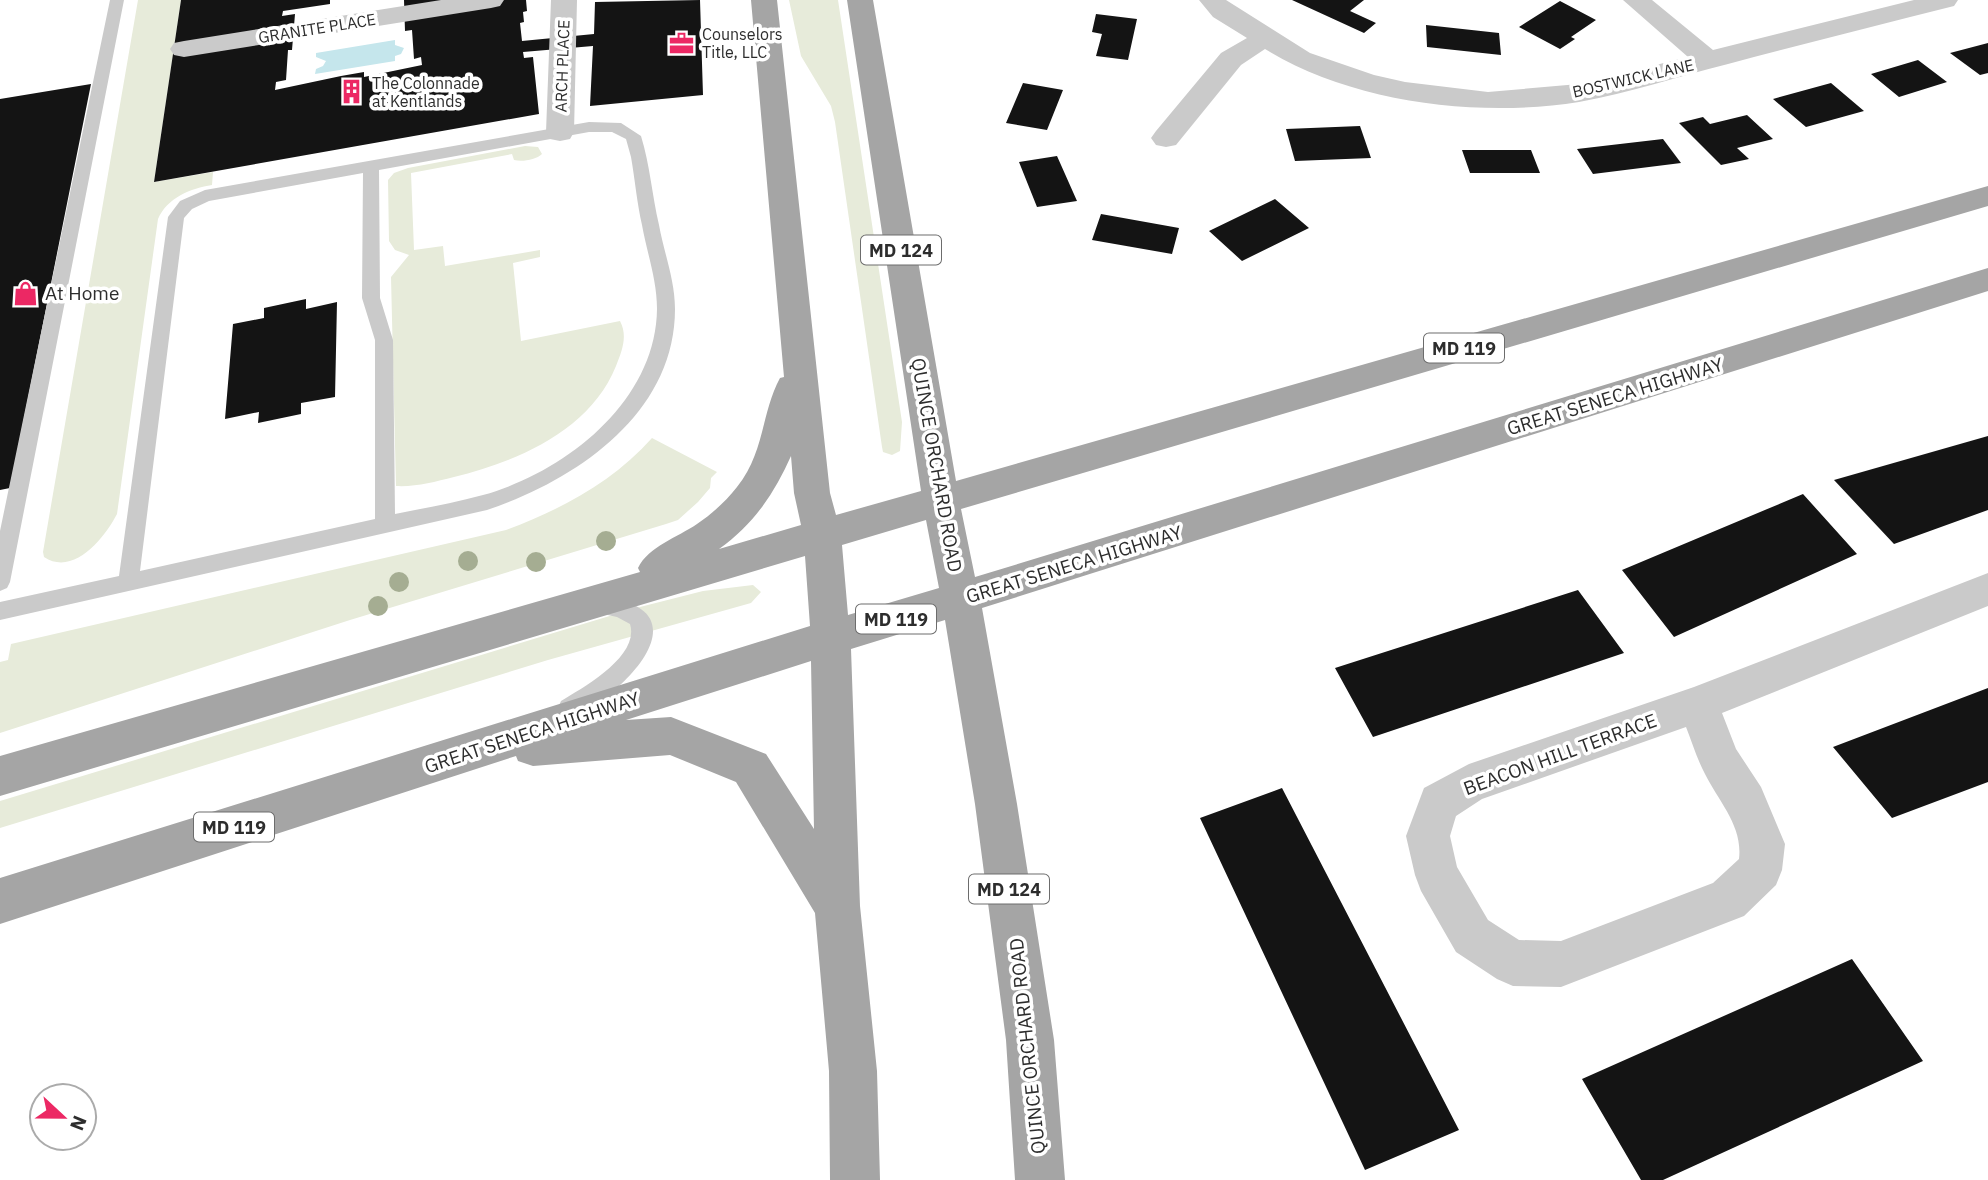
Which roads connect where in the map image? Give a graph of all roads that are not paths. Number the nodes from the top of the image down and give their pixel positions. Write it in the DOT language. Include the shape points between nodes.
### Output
graph roads {
  1 [pos="117,0"];
  2 [pos="491,0"];
  3 [pos="564,0"];
  4 [pos="764,0"];
  5 [pos="859,0"];
  6 [pos="1212,0"];
  7 [pos="1636,0"];
  8 [pos="1945,0"];
  9 [pos="1265,38"];
  10 [pos="184,49"];
  11 [pos="1708,60"];
  12 [pos="560,132"];
  13 [pos="1166,138"];
  14 [pos="371,166"];
  15 [pos="1988,196"];
  16 [pos="1988,278"];
  17 [pos="799,351"];
  18 [pos="941,501"];
  19 [pos="385,525"];
  20 [pos="822,535"];
  21 [pos="0,582"];
  22 [pos="128,583"];
  23 [pos="1988,589"];
  24 [pos="961,599"];
  25 [pos="569,607"];
  26 [pos="0,611"];
  27 [pos="831,639"];
  28 [pos="1698,704"];
  29 [pos="485,747"];
  30 [pos="0,776"];
  31 [pos="0,901"];
  32 [pos="837,906"];
  33 [pos="855,1180"];
  34 [pos="1040,1180"];
  1 -- 21 [label="lane"];
  2 -- 10 [label="street, GRANITE PLACE"];
  3 -- 12 [label="street, ARCH PLACE"];
  4 -- 17 [label="main road"];
  5 -- 18 [label="main road, QUINCE ORCHARD ROAD / MD 124"];
  6 -- 9 [label="street, BOSTWICK LANE"];
  7 -- 11 [label="street"];
  8 -- 11 [label="street, BOSTWICK LANE"];
  9 -- 11 [label="street, BOSTWICK LANE" via="1300,59 1365,81 1488,101 1579,93"];
  9 -- 13 [label="street" via="1231,59"];
  12 -- 14 [label="lane"];
  12 -- 19 [label="lane" via="615,127 634,139 666,310 664,339 651,373 632,407 611,431 558,471 487,502"];
  14 -- 19 [label="lane" via="371,298 384,340"];
  14 -- 22 [label="lane" via="205,196 179,211"];
  15 -- 18 [label="main road, MD 119"];
  16 -- 24 [label="main road, GREAT SENECA HIGHWAY / MD 119"];
  17 -- 20 [label="main road" via="812,493"];
  17 -- 25 [label="main road" via="771,467 734,517 696,547"];
  18 -- 20 [label="main road, MD 119"];
  18 -- 24 [label="main road, QUINCE ORCHARD ROAD / MD 124"];
  19 -- 22 [label="lane"];
  20 -- 25 [label="main road, MD 119"];
  20 -- 27 [label="main road"];
  22 -- 26 [label="lane"];
  23 -- 28 [label="street, BEACON HILL TERRACE"];
  24 -- 27 [label="main road, GREAT SENECA HIGHWAY / MD 119"];
  24 -- 34 [label="main road, QUINCE ORCHARD ROAD / MD 124" via="1030,1040"];
  25 -- 29 [label="lane" via="608,606 634,612 643,630 634,656 604,686 572,706"];
  25 -- 30 [label="main road, MD 119"];
  27 -- 29 [label="main road, GREAT SENECA HIGHWAY / MD 119"];
  27 -- 32 [label="main road"];
  28 -- 28 [label="street, BEACON HILL TERRACE" via="1720,761 1746,801 1763,844 1760,870 1728,900 1561,964 1513,962 1472,936 1437,875 1428,836 1439,803 1469,784"];
  29 -- 31 [label="main road, GREAT SENECA HIGHWAY / MD 119"];
  29 -- 32 [label="main road" via="671,736 751,768"];
  32 -- 33 [label="main road" via="853,1071"];
}
